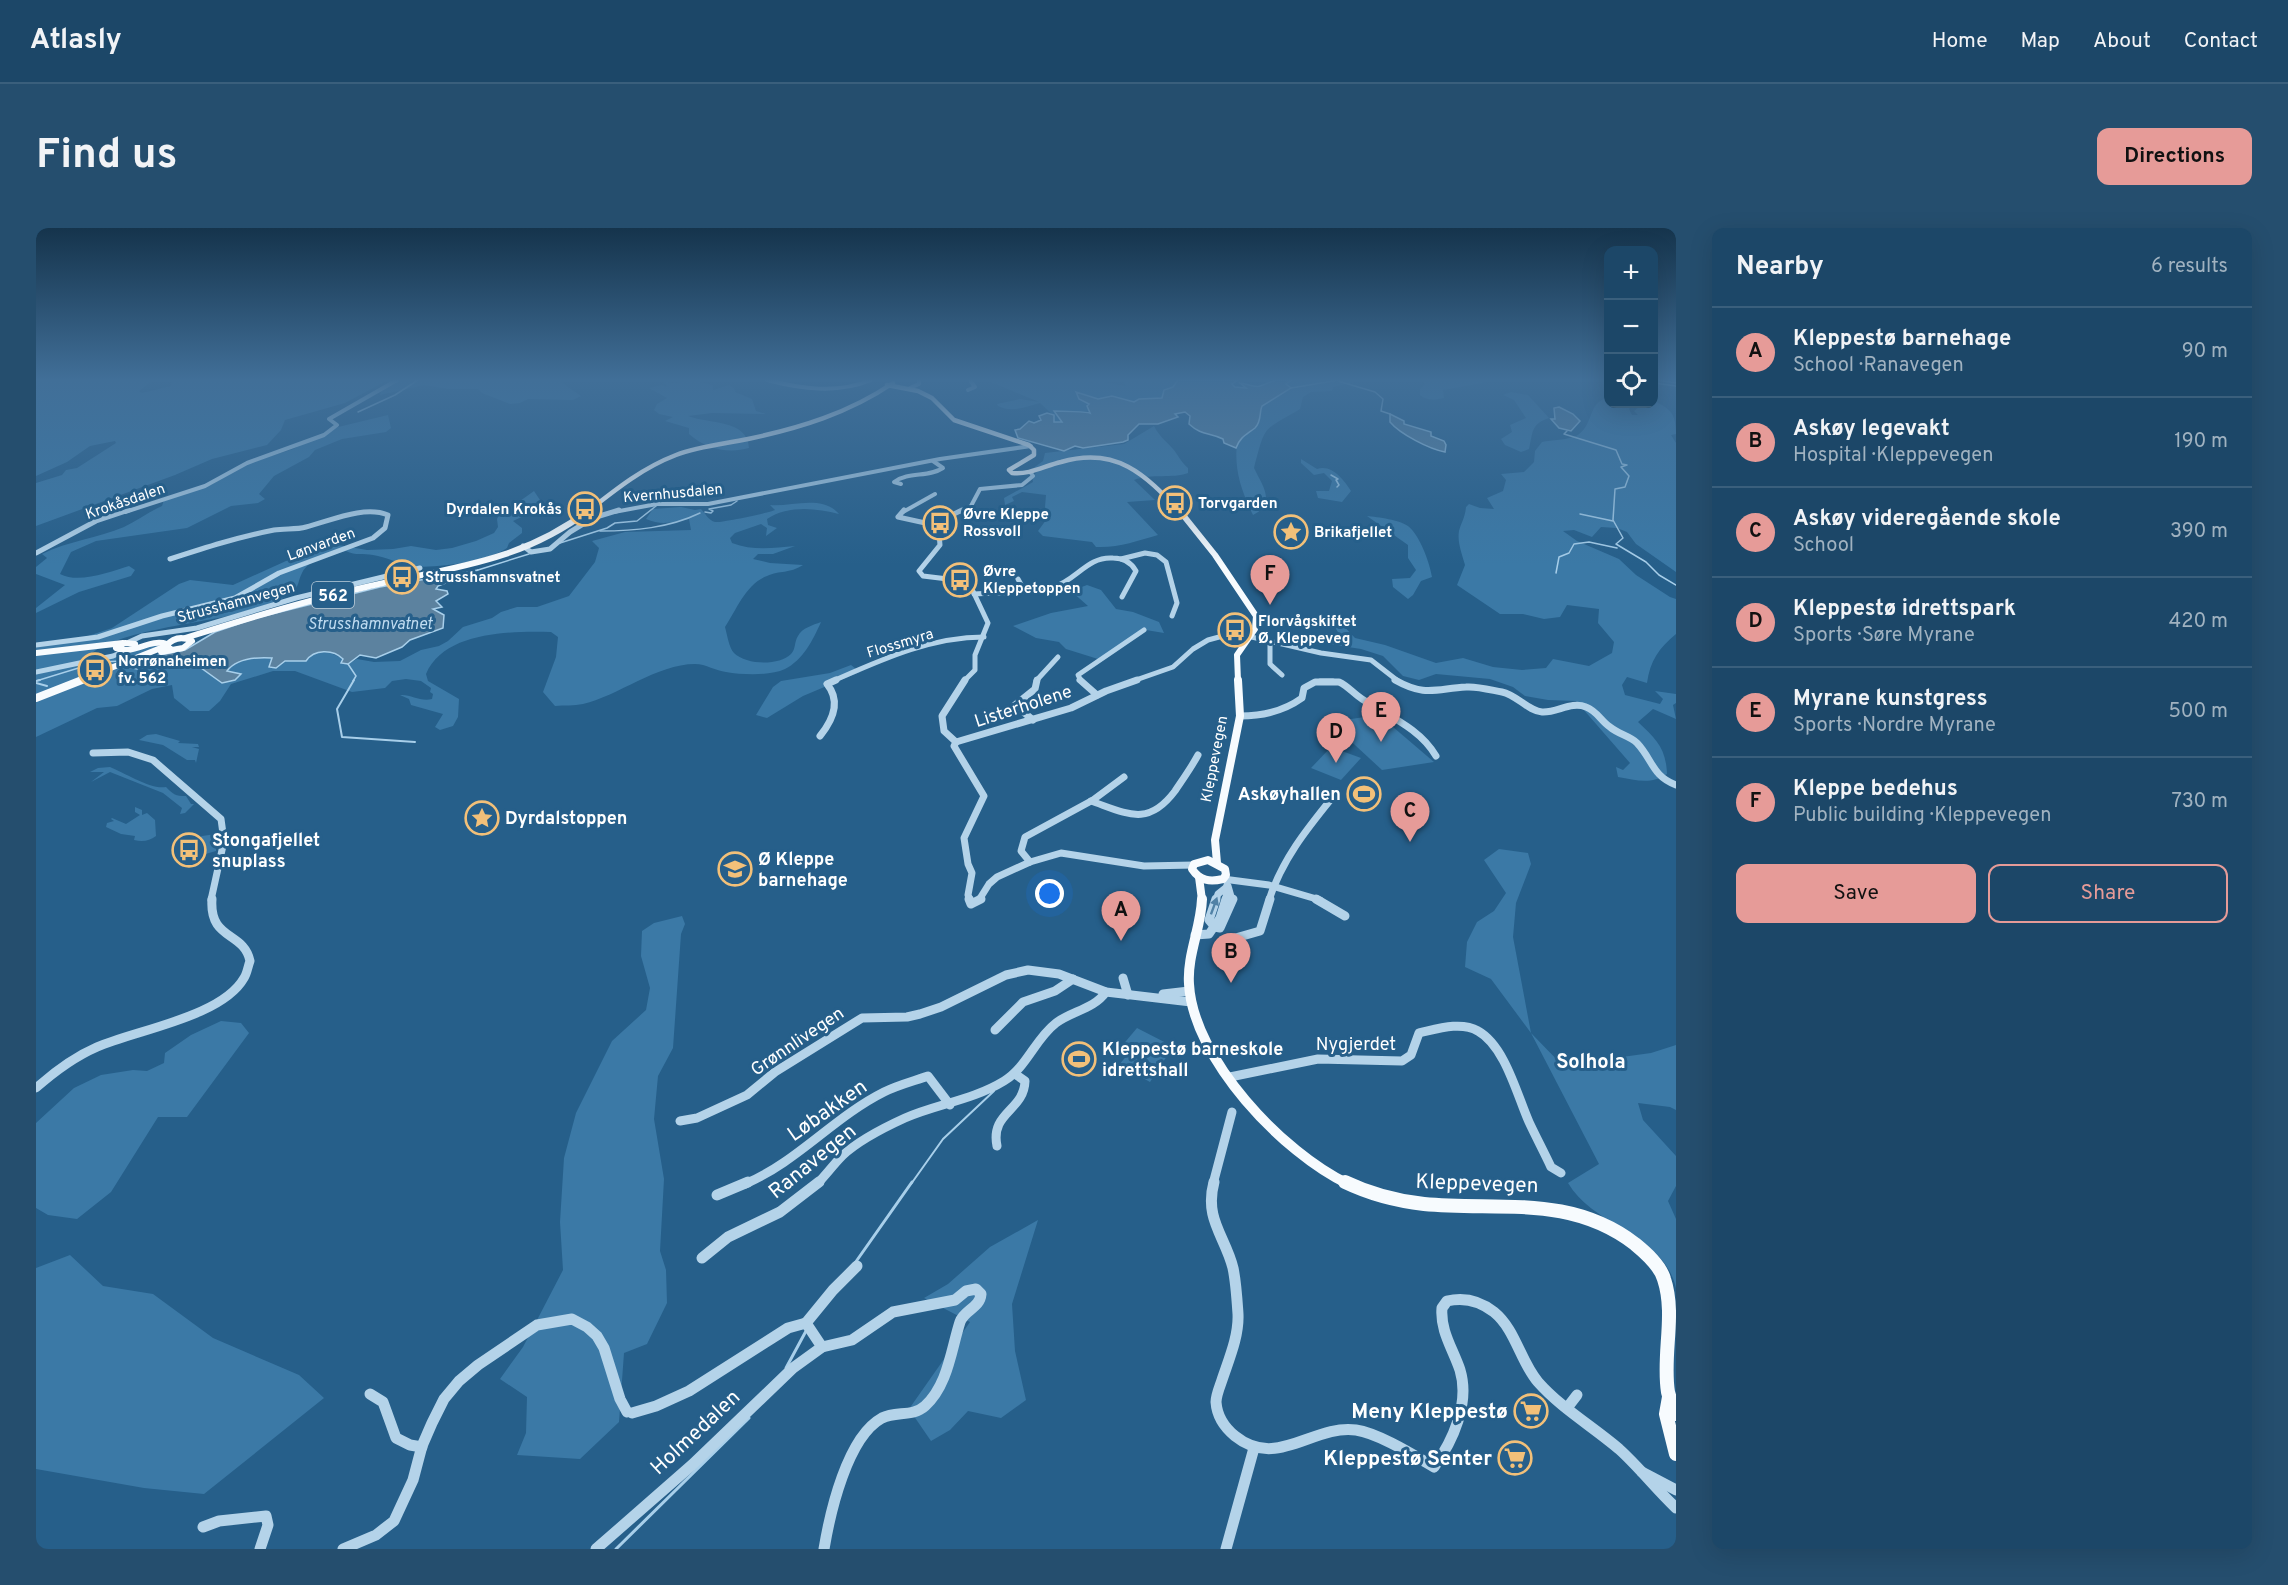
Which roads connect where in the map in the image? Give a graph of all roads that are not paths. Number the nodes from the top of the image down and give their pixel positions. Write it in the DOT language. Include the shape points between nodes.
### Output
graph roads {
  1 [pos="308,442"];
  2 [pos="735,442"];
  3 [pos="1022,442"];
  4 [pos="1031,446"];
  5 [pos="933,464"];
  6 [pos="1031,473"];
  7 [pos="901,484"];
  8 [pos="935,494"];
  9 [pos="939,526"];
  10 [pos="527,548"];
  11 [pos="36,553"];
  12 [pos="170,559"];
  13 [pos="1121,559"];
  14 [pos="458,566"];
  15 [pos="420,568"];
  16 [pos="1018,579"];
  17 [pos="1024,590"];
  18 [pos="974,594"];
  19 [pos="1122,597"];
  20 [pos="1172,616"];
  21 [pos="1144,630"];
  22 [pos="1250,636"];
  23 [pos="984,637"];
  24 [pos="186,639"];
  25 [pos="1267,640"];
  26 [pos="36,645"];
  27 [pos="129,645"];
  28 [pos="168,646"];
  29 [pos="93,648"];
  30 [pos="117,650"];
  31 [pos="36,653"];
  32 [pos="1058,657"];
  33 [pos="99,658"];
  34 [pos="36,672"];
  35 [pos="1282,675"];
  36 [pos="1097,695"];
  37 [pos="36,698"];
  38 [pos="1240,716"];
  39 [pos="1033,720"];
  40 [pos="820,736"];
  41 [pos="956,742"];
  42 [pos="93,753"];
  43 [pos="1197,755"];
  44 [pos="1437,756"];
  45 [pos="1124,777"];
  46 [pos="1676,785"];
  47 [pos="1332,798"];
  48 [pos="1091,801"];
  49 [pos="1215,840"];
  50 [pos="1204,860"];
  51 [pos="1030,862"];
  52 [pos="1217,863"];
  53 [pos="1194,865"];
  54 [pos="1199,877"];
  55 [pos="1222,879"];
  56 [pos="1273,887"];
  57 [pos="1202,904"];
  58 [pos="1345,916"];
  59 [pos="1195,935"];
  60 [pos="1226,941"];
  61 [pos="1123,978"];
  62 [pos="1072,979"];
  63 [pos="1106,992"];
  64 [pos="1128,995"];
  65 [pos="1190,997"];
  66 [pos="995,1030"];
  67 [pos="1015,1074"];
  68 [pos="1230,1077"];
  69 [pos="36,1088"];
  70 [pos="950,1105"];
  71 [pos="1232,1112"];
  72 [pos="680,1121"];
  73 [pos="998,1146"];
  74 [pos="1561,1173"];
  75 [pos="717,1195"];
  76 [pos="702,1258"];
  77 [pos="858,1266"];
  78 [pos="806,1323"];
  79 [pos="822,1347"];
  80 [pos="370,1394"];
  81 [pos="1577,1395"];
  82 [pos="1669,1397"];
  83 [pos="1567,1408"];
  84 [pos="1676,1414"];
  85 [pos="422,1448"];
  86 [pos="1254,1448"];
  87 [pos="1676,1454"];
  88 [pos="1641,1471"];
  89 [pos="1676,1490"];
  90 [pos="1676,1508"];
  91 [pos="203,1527"];
  92 [pos="260,1549"];
  93 [pos="343,1549"];
  94 [pos="596,1549"];
  95 [pos="824,1549"];
  96 [pos="1226,1549"];
  1 -- 11 [label="street, Krokåsdalen" via="249,462 191,492 96,521"];
  2 -- 10 [label="main road, 562" via="669,458 641,471 569,526"];
  3 -- 4 [label="main road"];
  4 -- 5 [label="street, Kvernhusdalen"];
  4 -- 6 [label="main road" via="1034,455 1008,471"];
  5 -- 7 [label="street" via="941,467 936,473 907,474 894,482"];
  5 -- 10 [label="street, Kvernhusdalen" via="704,505 627,508 593,518 552,548 541,552"];
  6 -- 9 [label="street" via="1033,476 1022,485 980,489 972,506 939,522"];
  6 -- 22 [label="main road, Kleppevegen" via="1062,462 1102,458 1117,461 1139,474 1189,522 1216,557 1257,618 1256,629"];
  8 -- 9 [label="street" via="905,508 897,517"];
  9 -- 18 [label="street" via="942,544 920,574 962,582"];
  10 -- 14 [label="main road, 562"];
  10 -- 14 [label="main road, 562"];
  12 -- 26 [label="street, Lønvarden" via="224,542 354,514 388,515 385,528 373,538 279,573 235,598 162,616 105,636"];
  13 -- 17 [label="street" via="1096,557 1062,585"];
  13 -- 19 [label="street" via="1131,563 1136,571"];
  13 -- 20 [label="street" via="1146,554 1166,561 1178,601"];
  14 -- 24 [label="main road, 562" via="286,607"];
  15 -- 27 [label="street, Strusshamnvegen" via="296,598 204,626 142,636"];
  16 -- 17 [label="street"];
  17 -- 18 [label="street"];
  18 -- 23 [label="street" via="988,623"];
  21 -- 36 [label="street, Listerholene" via="1078,675"];
  22 -- 25 [label="street, Listerholene"];
  22 -- 36 [label="street, Listerholene" via="1234,633 1213,638 1176,665"];
  22 -- 38 [label="main road, Kleppevegen" via="1237,655"];
  23 -- 40 [label="street, Flossmyra" via="938,643 862,667 827,684 833,691 835,708 831,725"];
  23 -- 41 [label="street" via="975,655 975,670 942,716 944,731"];
  24 -- 27 [label="main road" via="157,638"];
  24 -- 28 [label="main road, 562"];
  24 -- 28 [label="main road, 562" via="183,648"];
  25 -- 35 [label="street" via="1269,664"];
  25 -- 46 [label="street, Listerholene" via="1371,660 1397,681 1421,691 1470,687 1502,692 1515,695 1542,712 1585,705 1609,727 1635,741 1657,775"];
  27 -- 28 [label="main road" via="156,641"];
  27 -- 29 [label="main road"];
  27 -- 30 [label="main road"];
  27 -- 33 [label="street, Strusshamnvegen"];
  28 -- 37 [label="main road, 562"];
  29 -- 30 [label="main road"];
  29 -- 31 [label="main road"];
  30 -- 33 [label="street, Strusshamnvegen"];
  32 -- 39 [label="street" via="1037,678 1035,689 1015,705"];
  33 -- 34 [label="street, Strusshamnvegen"];
  36 -- 39 [label="street, Listerholene"];
  38 -- 44 [label="street" via="1252,717 1296,703 1310,684 1340,683 1373,707 1401,720"];
  38 -- 49 [label="main road, Kleppevegen"];
  39 -- 41 [label="street, Listerholene"];
  41 -- 51 [label="street" via="958,754 984,796 964,838 972,873 970,903 980,900 998,877"];
  42 -- 69 [label="street" via="117,750 145,756 174,775 222,821 221,855 211,911 218,928 245,947 249,966 228,996 205,1010 106,1043"];
  43 -- 48 [label="street" via="1191,769 1157,812 1129,814"];
  45 -- 48 [label="street"];
  47 -- 56 [label="street" via="1296,843"];
  48 -- 51 [label="street" via="1025,837 1021,851"];
  49 -- 50 [label="main road, Kleppevegen"];
  49 -- 52 [label="main road, Kleppevegen"];
  50 -- 52 [label="main road"];
  50 -- 53 [label="main road"];
  51 -- 53 [label="street" via="1068,853 1126,865"];
  52 -- 55 [label="main road"];
  53 -- 54 [label="main road, Kleppevegen" via="1193,871"];
  54 -- 55 [label="main road"];
  54 -- 57 [label="main road, Kleppevegen"];
  55 -- 56 [label="street"];
  55 -- 57 [label="main road, Kleppevegen"];
  55 -- 59 [label="street" via="1226,898 1215,927 1209,934"];
  56 -- 58 [label="street" via="1322,900"];
  56 -- 60 [label="street" via="1260,931"];
  57 -- 59 [label="main road, Kleppevegen"];
  59 -- 65 [label="main road, Kleppevegen" via="1189,966"];
  61 -- 64 [label="street"];
  62 -- 63 [label="street, Grønnlivegen"];
  62 -- 66 [label="street" via="1054,991 1023,1002"];
  62 -- 72 [label="street, Grønnlivegen" via="1048,971 1016,972 920,1014 862,1018 775,1072 747,1095 697,1118"];
  63 -- 64 [label="street, Grønnlivegen"];
  63 -- 67 [label="street, Ranavegen" via="1100,1000 1054,1024"];
  64 -- 65 [label="street, Grønnlivegen"];
  65 -- 68 [label="main road, Kleppevegen" via="1201,1029"];
  67 -- 70 [label="street, Ranavegen" via="987,1092"];
  67 -- 73 [label="street" via="1024,1081 1024,1089 996,1125 993,1134"];
  68 -- 74 [label="street, Nygjerdet" via="1318,1059 1402,1061 1411,1055 1419,1033 1469,1028 1479,1031 1490,1042 1517,1087 1551,1167"];
  68 -- 82 [label="main road, Kleppevegen" via="1261,1120 1288,1148 1324,1172 1364,1191 1433,1205 1557,1208 1617,1231 1655,1264 1670,1290 1674,1316"];
  70 -- 75 [label="street, Løbakken" via="928,1076 889,1089 854,1110 803,1151 751,1181"];
  70 -- 76 [label="street, Ranavegen" via="906,1117 847,1151 795,1201 714,1245"];
  71 -- 86 [label="street" via="1210,1197 1214,1222 1233,1268 1238,1316 1216,1405 1228,1430"];
  77 -- 78 [label="street"];
  78 -- 79 [label="street"];
  78 -- 85 [label="street, Holmedalen" via="781,1331 686,1394 650,1409 630,1412 598,1337 573,1319 545,1322 525,1331 459,1381 444,1399"];
  79 -- 94 [label="street, Holmedalen" via="793,1368 692,1465"];
  79 -- 95 [label="street, Holmedalen" via="852,1340 893,1312 955,1300 966,1291 976,1289 981,1294 981,1299 961,1319 943,1378 923,1408 883,1417 864,1433 837,1497"];
  80 -- 85 [label="street" via="383,1402 396,1439"];
  81 -- 83 [label="street"];
  82 -- 84 [label="main road, Kleppevegen"];
  82 -- 87 [label="main road, Kleppevegen" via="1666,1414"];
  83 -- 86 [label="street" via="1535,1380 1501,1319 1475,1302 1452,1300 1444,1305 1441,1315 1444,1334 1460,1370 1461,1401 1447,1449 1434,1467 1402,1448 1356,1430 1326,1433 1276,1449"];
  83 -- 88 [label="street"];
  85 -- 93 [label="street" via="414,1480 394,1521 376,1535"];
  86 -- 96 [label="street"];
  88 -- 89 [label="street"];
  88 -- 90 [label="street"];
  91 -- 92 [label="street" via="219,1521 266,1516 268,1525"];
}
